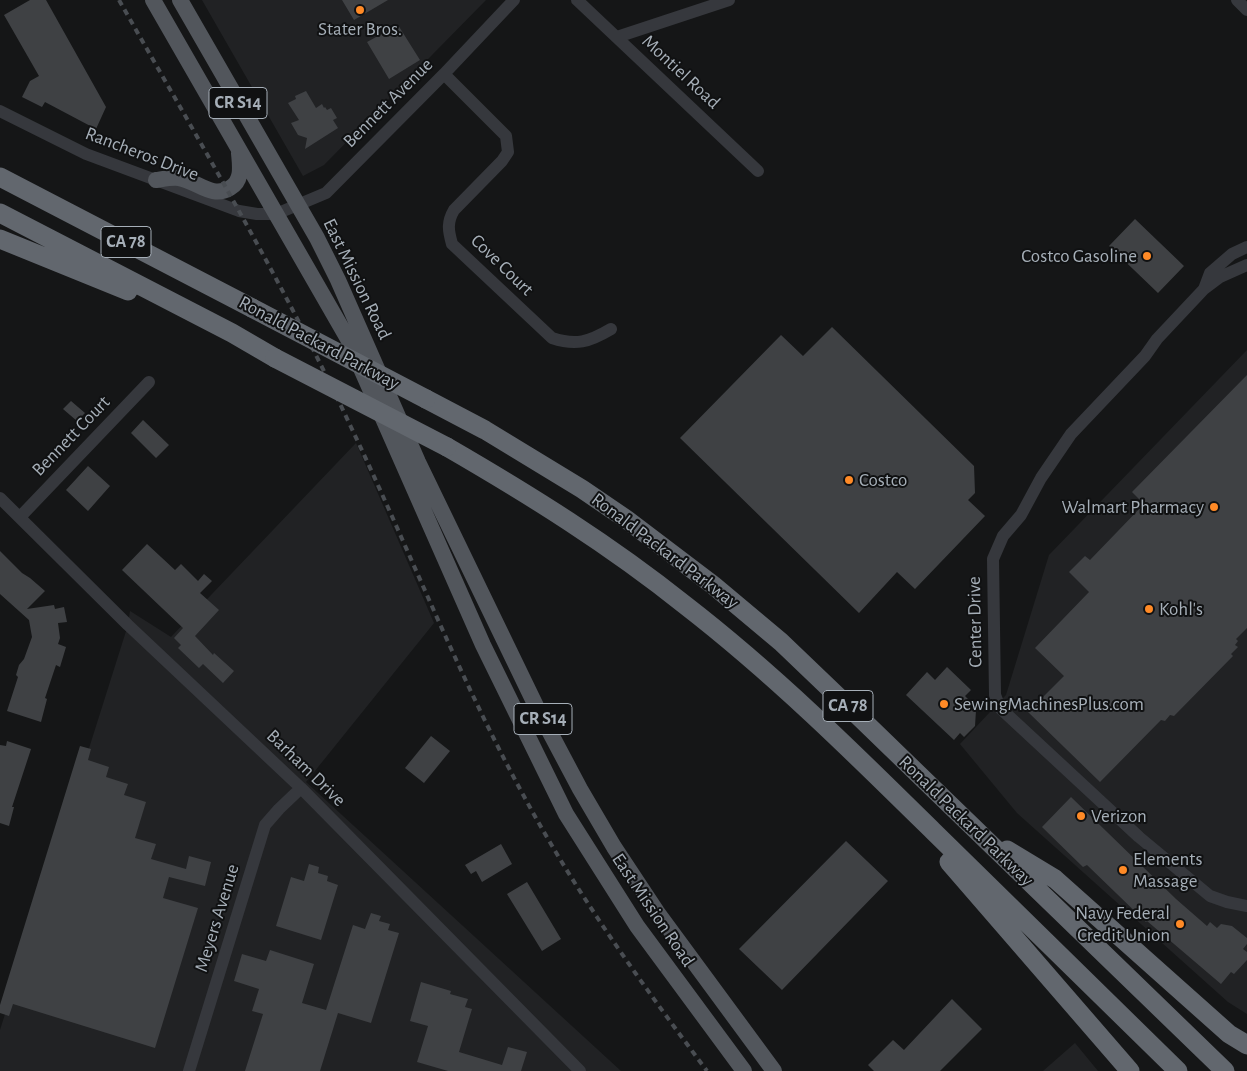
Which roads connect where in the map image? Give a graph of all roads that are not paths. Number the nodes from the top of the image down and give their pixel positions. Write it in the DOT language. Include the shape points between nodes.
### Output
graph roads {
  1 [pos="152,0"];
  2 [pos="180,0"];
  3 [pos="514,0"];
  4 [pos="577,0"];
  5 [pos="729,0"];
  6 [pos="1237,0"];
  7 [pos="1247,10"];
  8 [pos="617,37"];
  9 [pos="444,74"];
  10 [pos="0,111"];
  11 [pos="239,151"];
  12 [pos="758,171"];
  13 [pos="0,177"];
  14 [pos="156,180"];
  15 [pos="297,205"];
  16 [pos="0,213"];
  17 [pos="276,214"];
  18 [pos="0,239"];
  19 [pos="1247,247"];
  20 [pos="1247,265"];
  21 [pos="1204,289"];
  22 [pos="611,329"];
  23 [pos="232,333"];
  24 [pos="149,382"];
  25 [pos="0,498"];
  26 [pos="20,517"];
  27 [pos="541,764"];
  28 [pos="572,774"];
  29 [pos="301,788"];
  30 [pos="910,808"];
  31 [pos="976,832"];
  32 [pos="1247,906"];
  33 [pos="1247,1045"];
  34 [pos="189,1071"];
  35 [pos="580,1071"];
  36 [pos="744,1071"];
  37 [pos="774,1071"];
  38 [pos="1130,1071"];
  39 [pos="1178,1071"];
  40 [pos="1225,1071"];
  1 -- 11 [label="main road, East Mission Road / CR S14"];
  2 -- 15 [label="main road, East Mission Road / CR S14"];
  3 -- 9 [label="street, Bennett Avenue"];
  4 -- 8 [label="street, Montiel Road"];
  5 -- 8 [label="street"];
  6 -- 7 [label="street"];
  8 -- 12 [label="street, Montiel Road"];
  9 -- 15 [label="street, Bennett Avenue" via="326,193"];
  9 -- 22 [label="street, Cove Court" via="506,136 508,152 454,210 448,230 452,244 552,338 567,343 579,342 596,338"];
  10 -- 14 [label="street, Rancheros Drive" via="86,154"];
  11 -- 14 [label="main road" via="238,180 234,187 223,193 179,178"];
  11 -- 17 [label="main road, East Mission Road / CR S14"];
  13 -- 31 [label="highway, Ronald Packard Parkway / CA 78, bridge" via="485,430 626,519 781,642"];
  14 -- 17 [label="street, Rancheros Drive" via="240,211"];
  15 -- 17 [label="street, Bennett Avenue"];
  15 -- 28 [label="main road, East Mission Road / CR S14" via="343,289 418,462"];
  16 -- 23 [label="highway, Ronald Packard Parkway / CA 78"];
  17 -- 27 [label="main road, East Mission Road / CR S14" via="348,339 483,645"];
  18 -- 23 [label="highway"];
  19 -- 21 [label="street, Center Drive" via="1232,254 1210,273"];
  20 -- 21 [label="street, Center Drive" via="1220,277"];
  21 -- 32 [label="street, Center Drive" via="1071,434 1021,515 1003,536 993,559 995,695 1000,708 1139,837 1210,896"];
  23 -- 30 [label="highway, Ronald Packard Parkway / CA 78, bridge" via="447,447 602,542 729,640 819,720"];
  24 -- 26 [label="street, Bennett Court"];
  25 -- 26 [label="street, Barham Drive"];
  26 -- 29 [label="street, Barham Drive" via="128,625"];
  27 -- 28 [label="main road" via="562,775"];
  27 -- 36 [label="main road, East Mission Road / CR S14" via="566,814 637,926"];
  28 -- 37 [label="main road, East Mission Road / CR S14" via="614,847 657,912"];
  29 -- 34 [label="street, Meyers Avenue" via="265,825"];
  29 -- 35 [label="street, Barham Drive"];
  30 -- 38 [label="highway" via="958,874"];
  30 -- 39 [label="highway, Ronald Packard Parkway / CA 78"];
  31 -- 33 [label="highway" via="1055,879 1230,1034"];
  31 -- 40 [label="highway, Ronald Packard Parkway / CA 78"];
}
